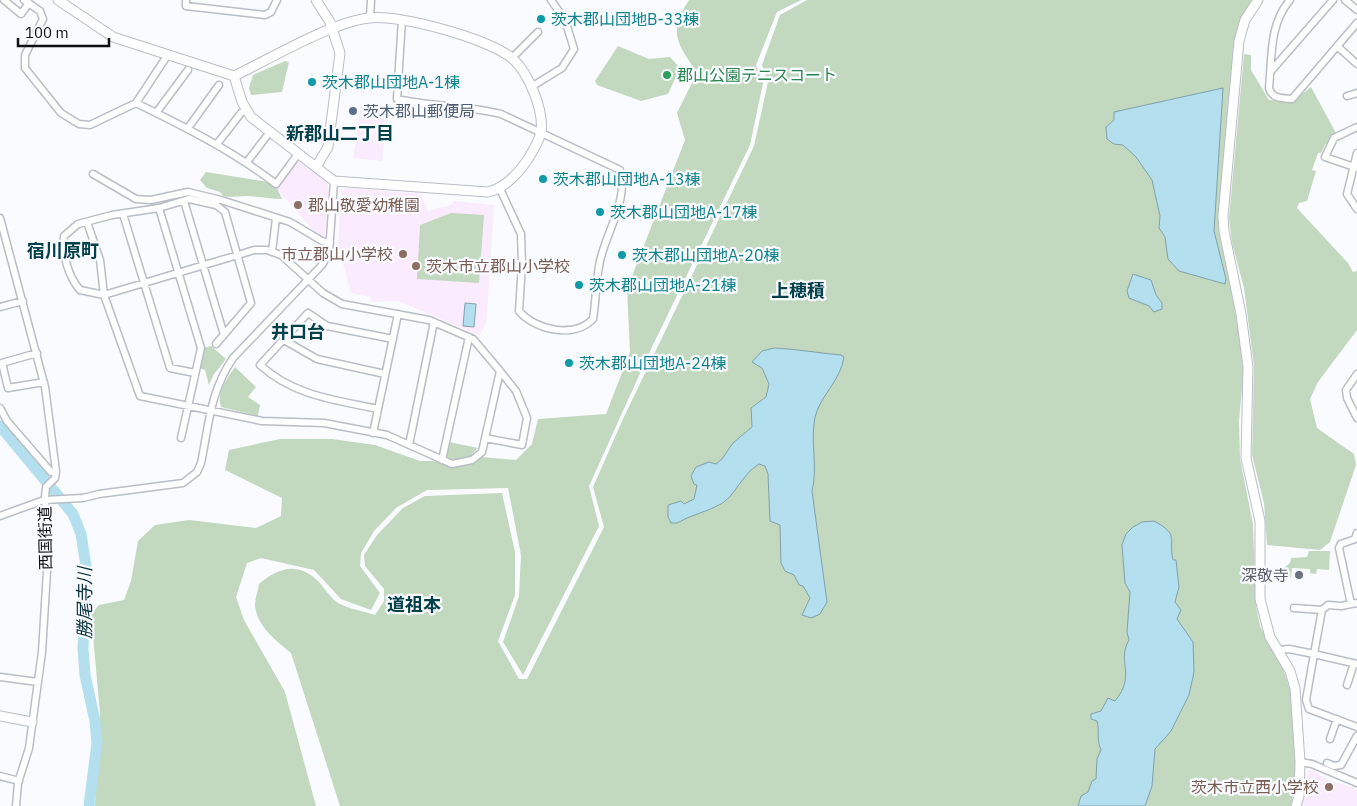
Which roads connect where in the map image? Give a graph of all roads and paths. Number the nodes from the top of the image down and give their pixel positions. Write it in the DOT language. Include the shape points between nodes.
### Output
graph roads {
  1 [pos="4,0"];
  2 [pos="58,0"];
  3 [pos="186,0"];
  4 [pos="277,0"];
  5 [pos="316,0"];
  6 [pos="371,0"];
  7 [pos="550,0"];
  8 [pos="1258,0"];
  9 [pos="1290,0"];
  10 [pos="1333,0"];
  11 [pos="1345,0"];
  12 [pos="27,2"];
  13 [pos="1357,10"];
  14 [pos="370,18"];
  15 [pos="402,20"];
  16 [pos="1357,24"];
  17 [pos="332,29"];
  18 [pos="538,32"];
  19 [pos="1337,46"];
  20 [pos="167,56"];
  21 [pos="512,58"];
  22 [pos="1357,64"];
  23 [pos="188,70"];
  24 [pos="1271,71"];
  25 [pos="234,76"];
  26 [pos="219,85"];
  27 [pos="531,87"];
  28 [pos="1357,93"];
  29 [pos="1347,96"];
  30 [pos="136,103"];
  31 [pos="156,113"];
  32 [pos="241,113"];
  33 [pos="1357,127"];
  34 [pos="188,128"];
  35 [pos="540,132"];
  36 [pos="266,137"];
  37 [pos="217,144"];
  38 [pos="1357,153"];
  39 [pos="298,154"];
  40 [pos="247,162"];
  41 [pos="316,167"];
  42 [pos="1355,167"];
  43 [pos="93,174"];
  44 [pos="334,180"];
  45 [pos="500,189"];
  46 [pos="184,201"];
  47 [pos="159,208"];
  48 [pos="1357,209"];
  49 [pos="123,214"];
  50 [pos="0,218"];
  51 [pos="276,218"];
  52 [pos="87,222"];
  53 [pos="330,243"];
  54 [pos="272,252"];
  55 [pos="238,254"];
  56 [pos="204,265"];
  57 [pos="178,273"];
  58 [pos="309,279"];
  59 [pos="144,283"];
  60 [pos="104,295"];
  61 [pos="23,300"];
  62 [pos="0,306"];
  63 [pos="398,314"];
  64 [pos="434,322"];
  65 [pos="224,336"];
  66 [pos="469,337"];
  67 [pos="393,339"];
  68 [pos="284,340"];
  69 [pos="216,344"];
  70 [pos="37,353"];
  71 [pos="500,371"];
  72 [pos="195,374"];
  73 [pos="385,374"];
  74 [pos="1357,374"];
  75 [pos="44,382"];
  76 [pos="188,406"];
  77 [pos="0,408"];
  78 [pos="378,409"];
  79 [pos="211,411"];
  80 [pos="1357,416"];
  81 [pos="373,433"];
  82 [pos="181,438"];
  83 [pos="485,438"];
  84 [pos="409,445"];
  85 [pos="442,460"];
  86 [pos="56,474"];
  87 [pos="47,498"];
  88 [pos="0,516"];
  89 [pos="1357,532"];
  90 [pos="1354,604"];
  91 [pos="1294,608"];
  92 [pos="1322,610"];
  93 [pos="1279,650"];
  94 [pos="1314,654"];
  95 [pos="1355,663"];
  96 [pos="0,677"];
  97 [pos="38,682"];
  98 [pos="1347,685"];
  99 [pos="0,716"];
  100 [pos="1337,719"];
  101 [pos="32,722"];
  102 [pos="1357,726"];
  103 [pos="1357,736"];
  104 [pos="1330,739"];
  105 [pos="1300,762"];
  106 [pos="1327,763"];
  107 [pos="0,776"];
  108 [pos="19,782"];
  109 [pos="1357,783"];
  110 [pos="16,806"];
  111 [pos="1296,806"];
  1 -- 12 [label="street" via="21,14"];
  2 -- 20 [label="street" via="113,37"];
  3 -- 4 [label="street" via="186,6 265,15 271,12"];
  5 -- 17 [label="street"];
  6 -- 14 [label="street"];
  7 -- 27 [label="street" via="565,20 574,49 562,68"];
  8 -- 93 [label="street" via="1245,20 1239,41 1223,216 1248,367 1246,449 1260,521 1260,599 1270,637"];
  9 -- 24 [label="street" via="1276,22"];
  10 -- 24 [label="street"];
  11 -- 13 [label="street"];
  12 -- 30 [label="street" via="40,11 44,19 25,55 25,68 61,113 79,124 90,125"];
  14 -- 15 [label="street"];
  14 -- 17 [label="street"];
  15 -- 21 [label="street" via="420,22 467,38"];
  15 -- 35 [label="street" via="397,99 487,110"];
  16 -- 19 [label="street"];
  17 -- 25 [label="street"];
  17 -- 41 [label="street" via="340,53 328,147"];
  18 -- 21 [label="street"];
  19 -- 22 [label="street"];
  19 -- 24 [label="street" via="1292,99 1272,95 1269,88"];
  20 -- 25 [label="street"];
  20 -- 30 [label="street"];
  21 -- 27 [label="street"];
  23 -- 31 [label="street"];
  25 -- 39 [label="street" via="242,102 251,117"];
  26 -- 34 [label="street"];
  27 -- 35 [label="street" via="541,117"];
  28 -- 29 [label="street"];
  30 -- 31 [label="street"];
  31 -- 34 [label="street"];
  32 -- 37 [label="street"];
  33 -- 42 [label="street" via="1334,138 1325,157"];
  34 -- 37 [label="street"];
  35 -- 45 [label="street" via="522,168"];
  35 -- 45 [label="street" via="615,166 623,178 600,262 593,319 587,325 575,331 537,326 527,321 519,311 521,234"];
  36 -- 40 [label="street"];
  37 -- 40 [label="street"];
  38 -- 42 [label="street"];
  39 -- 40 [label="street" via="276,184"];
  39 -- 41 [label="street"];
  41 -- 44 [label="street"];
  42 -- 48 [label="street" via="1348,194"];
  43 -- 51 [label="street" via="136,199 150,200 188,192"];
  44 -- 45 [label="street" via="478,192"];
  44 -- 53 [label="street"];
  46 -- 47 [label="street"];
  46 -- 55 [label="street" via="189,199 216,205 225,212"];
  46 -- 56 [label="street"];
  47 -- 49 [label="street"];
  47 -- 57 [label="street"];
  49 -- 52 [label="street"];
  49 -- 59 [label="street"];
  50 -- 61 [label="street"];
  51 -- 53 [label="street"];
  51 -- 54 [label="street"];
  52 -- 60 [label="street" via="100,260"];
  52 -- 60 [label="street" via="78,224 64,236 63,246 71,280 80,290"];
  53 -- 58 [label="street" via="329,253"];
  54 -- 55 [label="street" via="254,250"];
  54 -- 58 [label="street" via="281,254"];
  55 -- 56 [label="street"];
  55 -- 65 [label="street" via="252,303"];
  56 -- 57 [label="street"];
  56 -- 65 [label="street"];
  57 -- 59 [label="street"];
  57 -- 72 [label="street" via="201,348"];
  58 -- 63 [label="street" via="342,304"];
  58 -- 79 [label="street" via="233,358 214,393"];
  59 -- 60 [label="street"];
  59 -- 72 [label="street" via="170,368"];
  60 -- 76 [label="street" via="140,396"];
  61 -- 62 [label="street"];
  61 -- 70 [label="street"];
  63 -- 64 [label="street"];
  63 -- 67 [label="street"];
  64 -- 66 [label="street"];
  64 -- 84 [label="street"];
  65 -- 69 [label="street"];
  66 -- 71 [label="street"];
  66 -- 85 [label="street"];
  67 -- 68 [label="street" via="327,326 308,314"];
  67 -- 73 [label="street"];
  68 -- 73 [label="street" via="317,359"];
  68 -- 78 [label="street" via="260,365 272,376 307,394"];
  70 -- 75 [label="street"];
  70 -- 75 [label="street" via="2,363 8,388"];
  71 -- 83 [label="street"];
  71 -- 83 [label="street" via="516,391 527,418 522,445"];
  72 -- 76 [label="street"];
  73 -- 78 [label="street"];
  74 -- 80 [label="street" via="1346,390"];
  75 -- 86 [label="street"];
  76 -- 79 [label="street"];
  76 -- 82 [label="street"];
  77 -- 86 [label="street" via="7,421"];
  78 -- 81 [label="street"];
  79 -- 81 [label="street" via="262,421 324,423"];
  79 -- 87 [label="street" via="201,463 183,483"];
  81 -- 84 [label="street" via="387,435"];
  83 -- 85 [label="street" via="482,452 472,460 452,464"];
  84 -- 85 [label="street"];
  86 -- 87 [label="street, 西国街道" via="46,487"];
  87 -- 88 [label="street"];
  87 -- 97 [label="street, 西国街道" via="48,555"];
  89 -- 90 [label="street" via="1355,539 1340,544 1339,548"];
  90 -- 92 [label="street" via="1328,605"];
  91 -- 92 [label="street"];
  92 -- 94 [label="street"];
  93 -- 94 [label="street"];
  93 -- 105 [label="street" via="1295,688"];
  94 -- 95 [label="street"];
  94 -- 100 [label="street" via="1306,700 1309,708"];
  95 -- 98 [label="street"];
  96 -- 97 [label="street"];
  97 -- 101 [label="street, 西国街道"];
  99 -- 101 [label="street"];
  100 -- 102 [label="street"];
  100 -- 104 [label="street"];
  101 -- 108 [label="street, 西国街道" via="29,748"];
  103 -- 106 [label="street" via="1341,765"];
  105 -- 109 [label="street"];
  105 -- 111 [label="street"];
  107 -- 108 [label="street"];
  108 -- 110 [label="street, 西国街道"];
}
